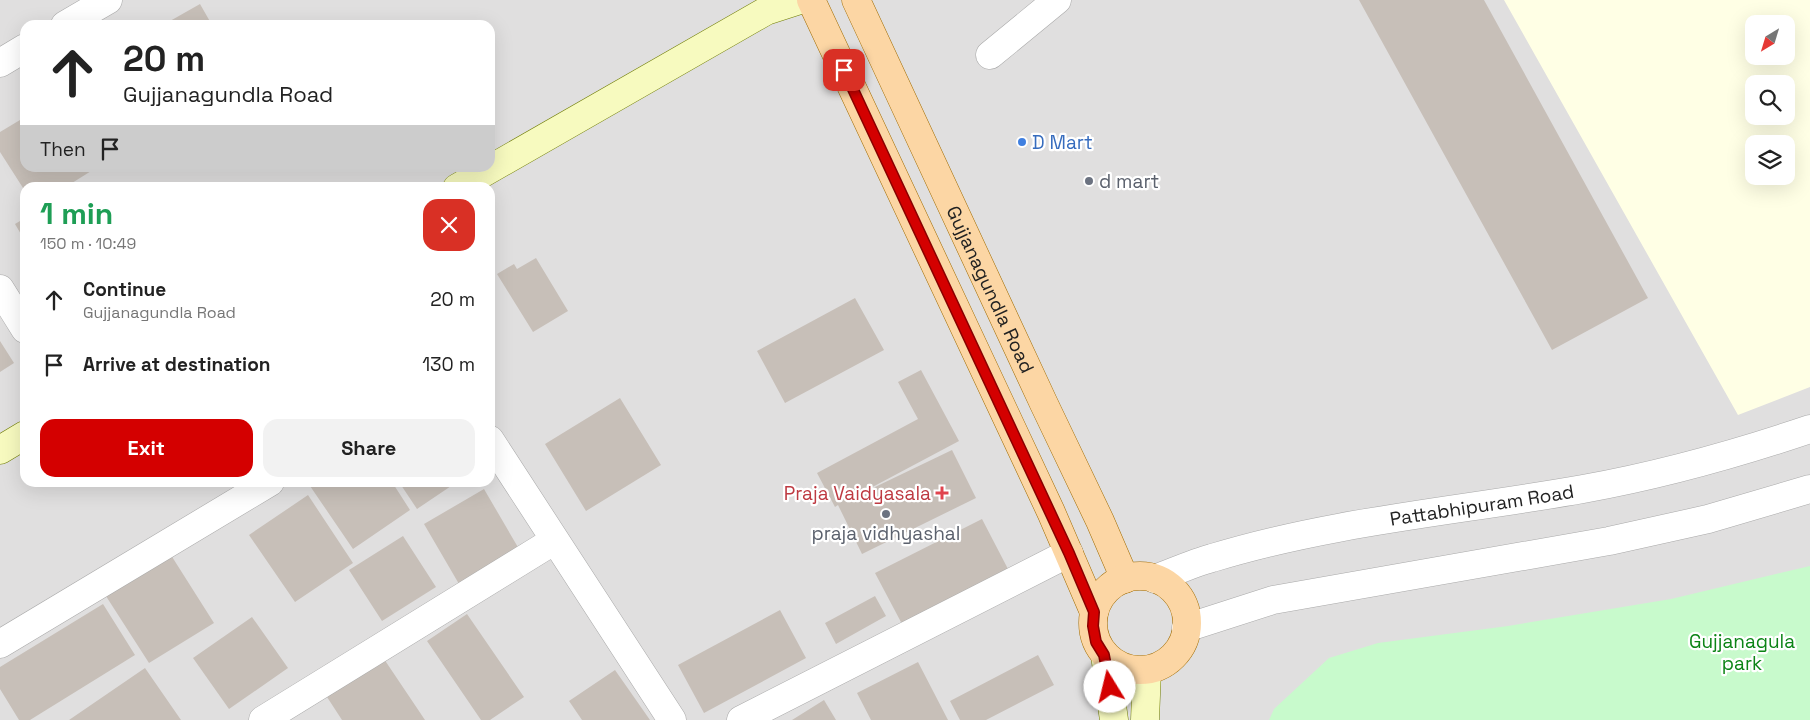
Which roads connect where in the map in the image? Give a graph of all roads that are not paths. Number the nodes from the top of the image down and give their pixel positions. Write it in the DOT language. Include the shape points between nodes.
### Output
graph roads {
  1 [pos="108,0"];
  2 [pos="800,0"];
  3 [pos="811,0"];
  4 [pos="856,0"];
  5 [pos="1057,0"];
  6 [pos="74,20"];
  7 [pos="20,51"];
  8 [pos="990,55"];
  9 [pos="0,63"];
  10 [pos="495,166"];
  11 [pos="485,172"];
  12 [pos="467,182"];
  13 [pos="0,288"];
  14 [pos="20,321"];
  15 [pos="1810,429"];
  16 [pos="20,438"];
  17 [pos="495,448"];
  18 [pos="0,450"];
  19 [pos="262,487"];
  20 [pos="1810,489"];
  21 [pos="555,540"];
  22 [pos="1069,553"];
  23 [pos="1125,579"];
  24 [pos="1155,579"];
  25 [pos="1094,612"];
  26 [pos="1186,628"];
  27 [pos="0,644"];
  28 [pos="1104,655"];
  29 [pos="1147,670"];
  30 [pos="264,720"];
  31 [pos="672,720"];
  32 [pos="741,720"];
  33 [pos="1114,720"];
  34 [pos="1146,720"];
  1 -- 6 [label="street"];
  2 -- 10 [label="main road" via="766,11"];
  3 -- 22 [label="main road"];
  4 -- 23 [label="main road, Gujjanagundla Road"];
  5 -- 8 [label="street"];
  7 -- 9 [label="street"];
  11 -- 12 [label="main road"];
  13 -- 14 [label="street"];
  15 -- 24 [label="street, Pattabhipuram Road" via="1649,476 1325,530 1211,558"];
  16 -- 18 [label="main road"];
  17 -- 21 [label="street"];
  19 -- 27 [label="street"];
  20 -- 26 [label="street" via="1708,519 1609,541 1273,600"];
  21 -- 30 [label="street"];
  21 -- 31 [label="street"];
  22 -- 25 [label="main road"];
  22 -- 32 [label="street"];
  23 -- 24 [label="main road" via="1140,576"];
  23 -- 25 [label="main road" via="1100,597"];
  24 -- 26 [label="main road" via="1179,598 1185,612"];
  25 -- 28 [label="main road" via="1096,642"];
  26 -- 29 [label="main road" via="1174,656"];
  28 -- 29 [label="main road" via="1131,670"];
  28 -- 33 [label="main road"];
  29 -- 34 [label="main road"];
}
